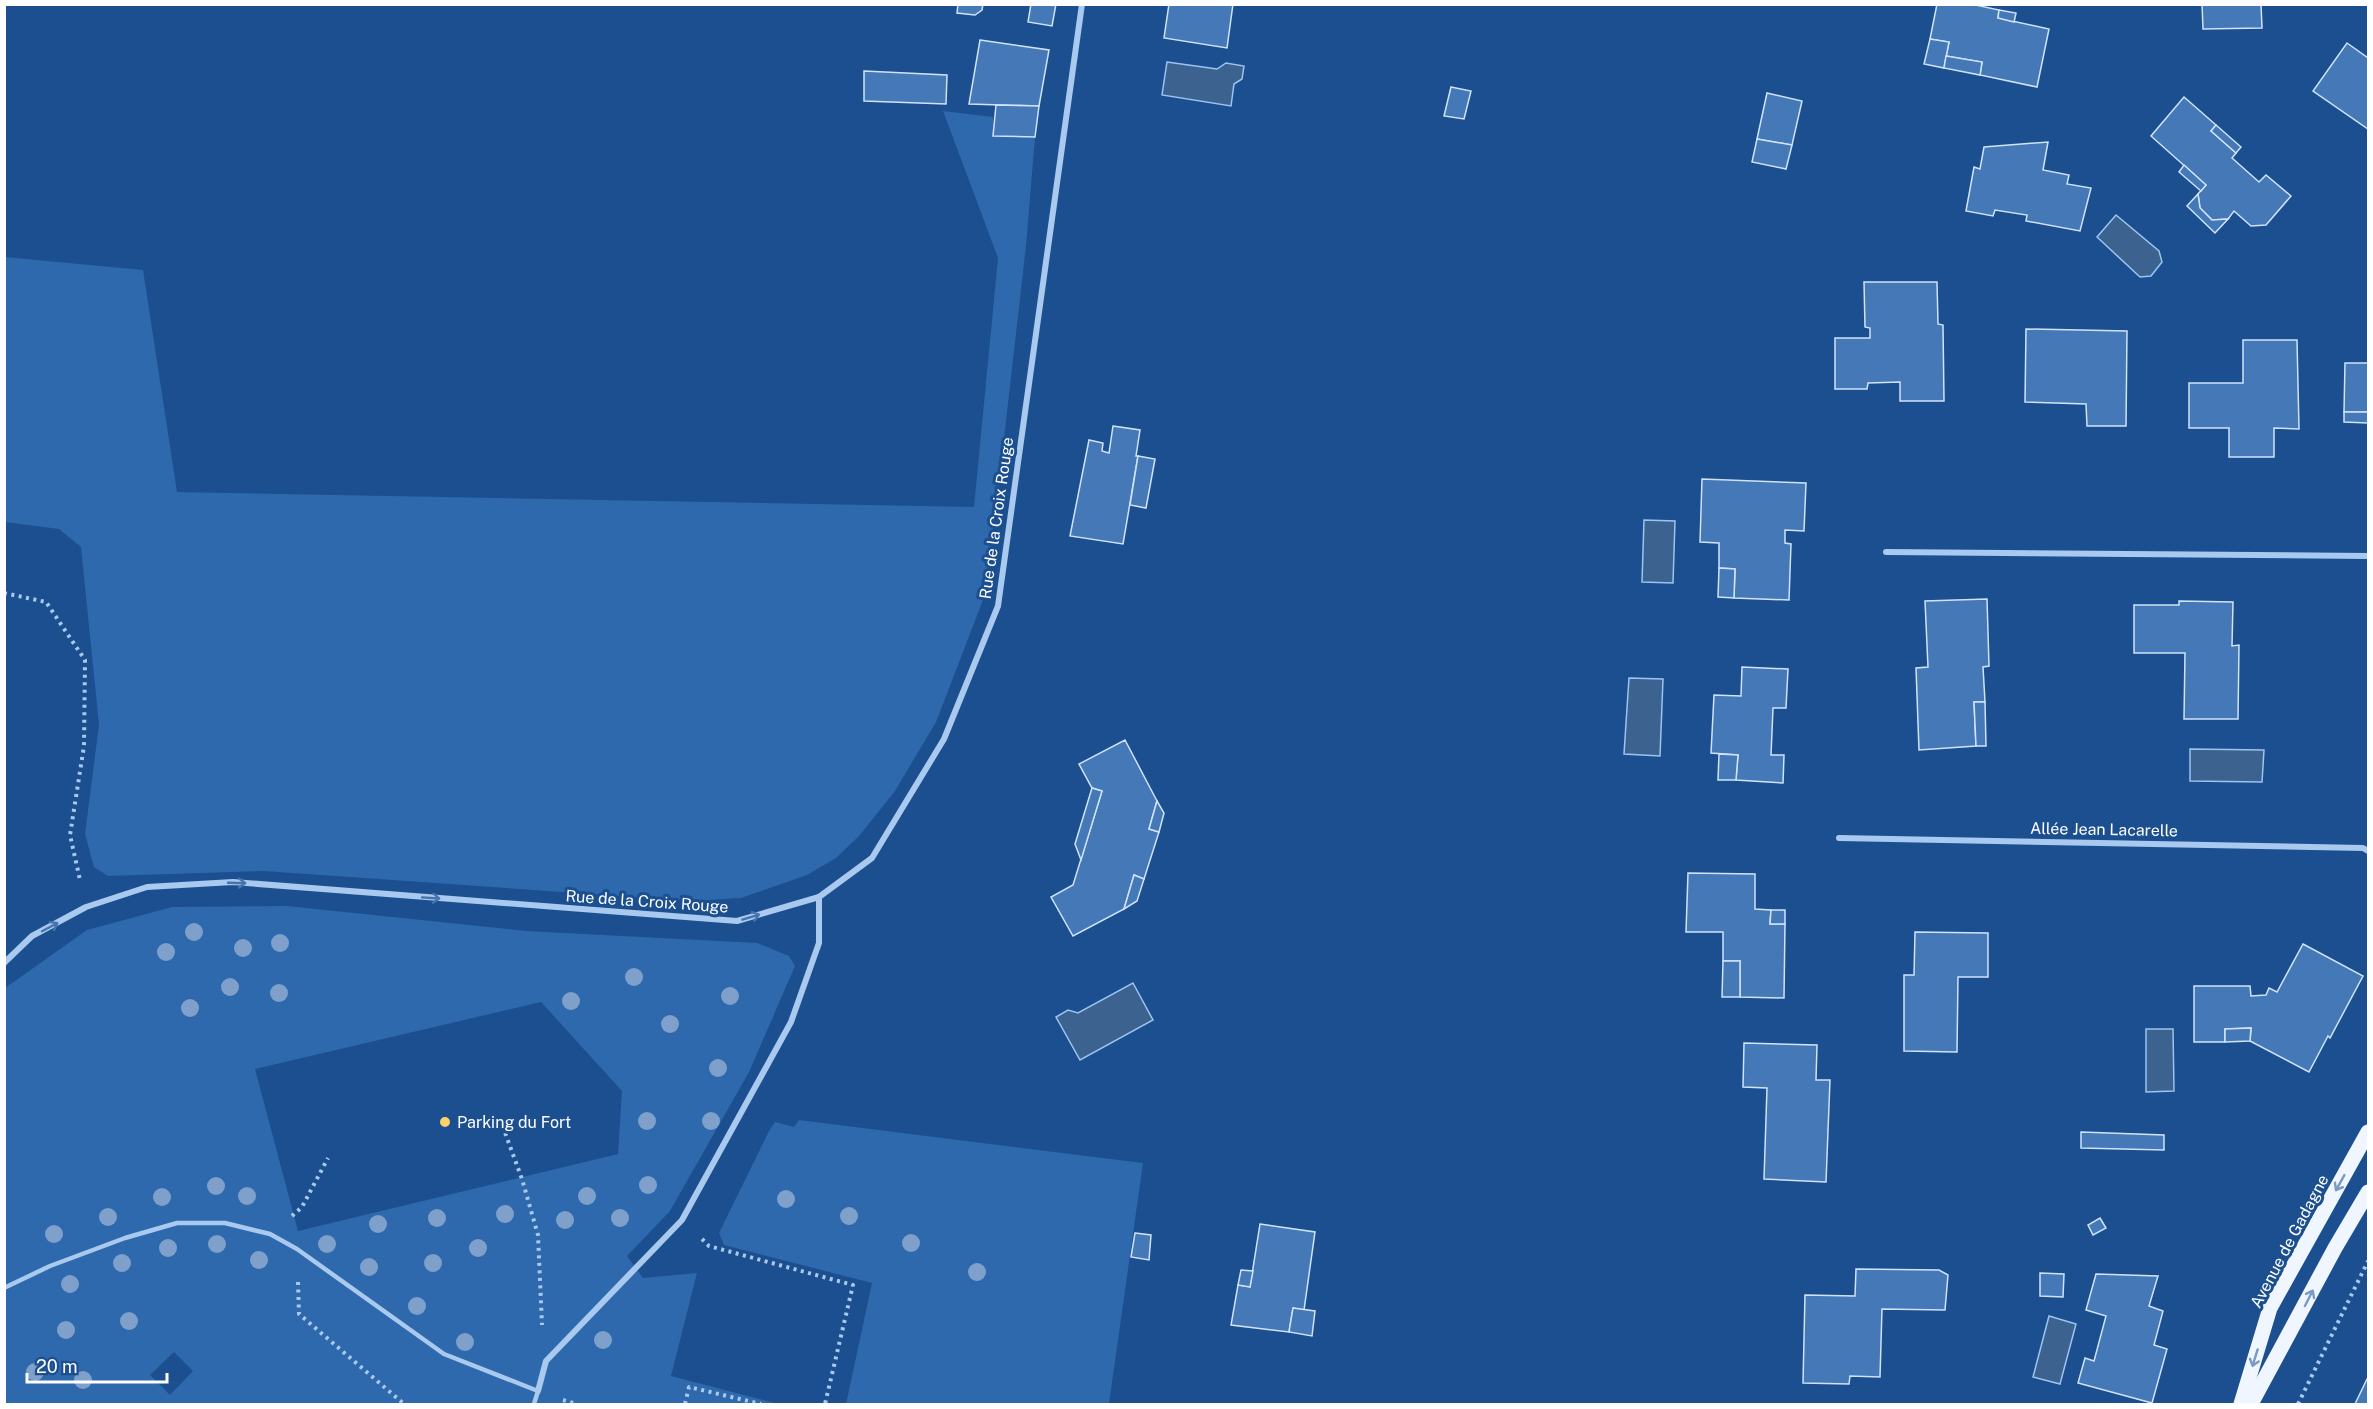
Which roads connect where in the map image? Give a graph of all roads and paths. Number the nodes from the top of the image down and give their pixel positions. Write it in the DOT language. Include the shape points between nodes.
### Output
graph roads {
  1 [pos="1082,4"];
  2 [pos="1886,552"];
  3 [pos="2368,556"];
  4 [pos="4,592"];
  5 [pos="1839,838"];
  6 [pos="2368,851"];
  7 [pos="819,897"];
  8 [pos="86,907"];
  9 [pos="4,963"];
  10 [pos="500,1119"];
  11 [pos="2368,1132"];
  12 [pos="328,1158"];
  13 [pos="2368,1192"];
  14 [pos="681,1220"];
  15 [pos="270,1234"];
  16 [pos="297,1248"];
  17 [pos="2368,1261"];
  18 [pos="4,1288"];
  19 [pos="541,1288"];
  20 [pos="538,1391"];
  21 [pos="404,1404"];
  22 [pos="534,1404"];
  23 [pos="685,1404"];
  24 [pos="761,1404"];
  25 [pos="825,1404"];
  26 [pos="2241,1404"];
  27 [pos="2251,1404"];
  28 [pos="2298,1404"];
  1 -- 7 [label="street, Rue de la Croix Rouge" via="998,606 944,739 872,858"];
  2 -- 3 [label="street"];
  4 -- 8 [label="path" via="46,602 85,660 84,747 70,835"];
  5 -- 6 [label="street, Allée Jean Lacarelle"];
  8 -- 7 [label="street, Rue de la Croix Rouge, one-way" via="147,887 233,882 737,921"];
  7 -- 14 [label="street" via="819,944 791,1022"];
  9 -- 8 [label="street, Rue de la Croix Rouge, one-way" via="32,936"];
  10 -- 19 [label="path" via="538,1234"];
  11 -- 26 [label="main road, Avenue de Gadagne, one-way" via="2270,1308"];
  12 -- 15 [label="path" via="302,1207"];
  27 -- 13 [label="main road, one-way"];
  14 -- 20 [label="street" via="546,1361"];
  14 -- 25 [label="path" via="709,1245 853,1285"];
  15 -- 16 [label="lane"];
  15 -- 18 [label="lane" via="225,1223 177,1223 50,1266"];
  16 -- 20 [label="lane" via="444,1354"];
  16 -- 21 [label="path" via="299,1314"];
  17 -- 28 [label="path"];
  20 -- 22 [label="lane"];
  23 -- 24 [label="path" via="689,1387"];
}
